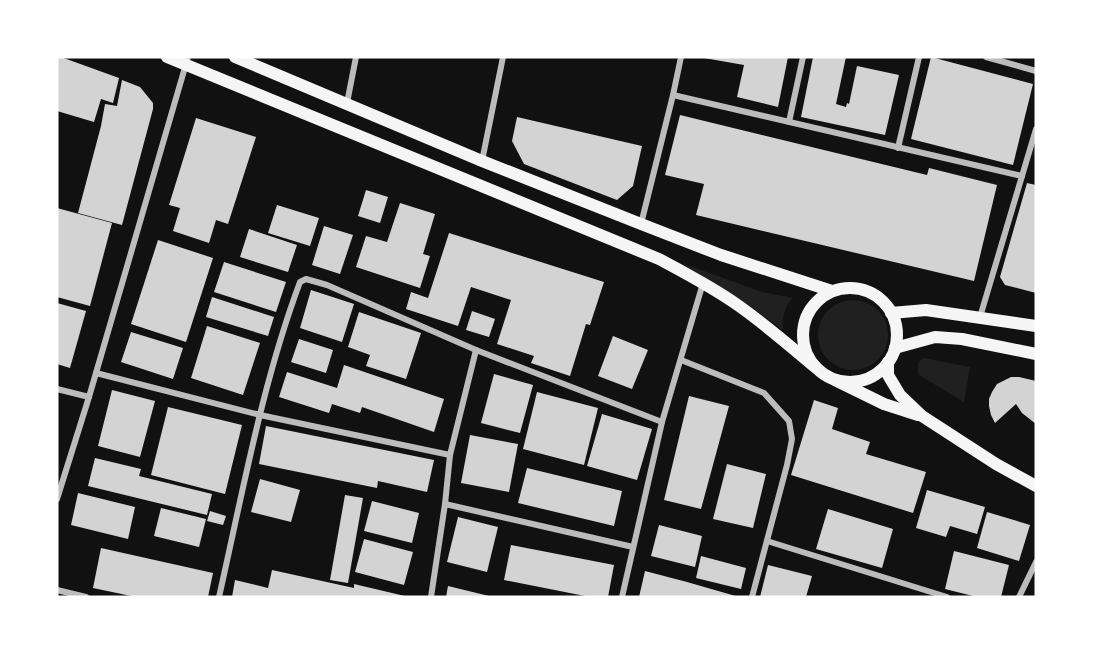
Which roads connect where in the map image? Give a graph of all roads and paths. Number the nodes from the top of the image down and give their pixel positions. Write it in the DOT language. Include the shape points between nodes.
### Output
graph roads {
  1 [pos="167,57"];
  2 [pos="235,57"];
  3 [pos="356,57"];
  4 [pos="503,57"];
  5 [pos="681,57"];
  6 [pos="803,57"];
  7 [pos="919,57"];
  8 [pos="986,57"];
  9 [pos="187,61"];
  10 [pos="1036,71"];
  11 [pos="673,95"];
  12 [pos="347,103"];
  13 [pos="789,122"];
  14 [pos="1036,129"];
  15 [pos="898,148"];
  16 [pos="482,161"];
  17 [pos="1022,176"];
  18 [pos="641,224"];
  19 [pos="703,282"];
  20 [pos="832,291"];
  21 [pos="891,313"];
  22 [pos="980,317"];
  23 [pos="1036,326"];
  24 [pos="895,348"];
  25 [pos="476,350"];
  26 [pos="1036,354"];
  27 [pos="681,360"];
  28 [pos="888,362"];
  29 [pos="815,367"];
  30 [pos="96,373"];
  31 [pos="835,380"];
  32 [pos="57,389"];
  33 [pos="89,397"];
  34 [pos="260,415"];
  35 [pos="922,416"];
  36 [pos="662,422"];
  37 [pos="450,455"];
  38 [pos="1036,486"];
  39 [pos="57,499"];
  40 [pos="446,504"];
  41 [pos="767,541"];
  42 [pos="633,547"];
  43 [pos="1036,562"];
  44 [pos="57,590"];
  45 [pos="86,597"];
  46 [pos="219,597"];
  47 [pos="431,597"];
  48 [pos="622,597"];
  49 [pos="752,597"];
  50 [pos="947,597"];
  51 [pos="1019,597"];
  1 -- 9 [label="main road"];
  2 -- 12 [label="main road"];
  3 -- 12 [label="street"];
  4 -- 16 [label="street"];
  5 -- 11 [label="street"];
  6 -- 13 [label="street"];
  7 -- 15 [label="street"];
  8 -- 10 [label="street"];
  9 -- 19 [label="main road" via="660,259"];
  9 -- 30 [label="street"];
  11 -- 13 [label="street"];
  11 -- 18 [label="street"];
  12 -- 16 [label="main road"];
  13 -- 15 [label="street"];
  14 -- 17 [label="street"];
  15 -- 17 [label="street"];
  16 -- 18 [label="main road"];
  17 -- 22 [label="street"];
  18 -- 20 [label="main road"];
  19 -- 27 [label="street"];
  19 -- 29 [label="main road" via="762,323"];
  20 -- 21 [label="main road" via="866,291 880,299"];
  20 -- 29 [label="main road" via="816,301 806,316 802,334"];
  21 -- 22 [label="main road" via="926,310"];
  21 -- 24 [label="main road"];
  22 -- 23 [label="main road"];
  24 -- 26 [label="main road" via="935,337"];
  24 -- 28 [label="main road"];
  25 -- 34 [label="street" via="306,279 300,282 286,320"];
  25 -- 36 [label="street"];
  25 -- 37 [label="street"];
  27 -- 36 [label="street"];
  27 -- 41 [label="street" via="764,393 789,421 792,439"];
  28 -- 31 [label="main road" via="864,380"];
  28 -- 35 [label="main road" via="888,375 900,395"];
  29 -- 31 [label="main road"];
  30 -- 33 [label="street"];
  30 -- 34 [label="street"];
  31 -- 35 [label="main road" via="884,404"];
  32 -- 33 [label="street"];
  33 -- 39 [label="street"];
  34 -- 37 [label="street"];
  34 -- 46 [label="street"];
  35 -- 38 [label="main road"];
  36 -- 42 [label="street"];
  37 -- 40 [label="street"];
  40 -- 42 [label="street"];
  40 -- 47 [label="street"];
  41 -- 49 [label="street"];
  41 -- 50 [label="street"];
  42 -- 48 [label="street"];
  43 -- 51 [label="street"];
  44 -- 45 [label="street"];
}
